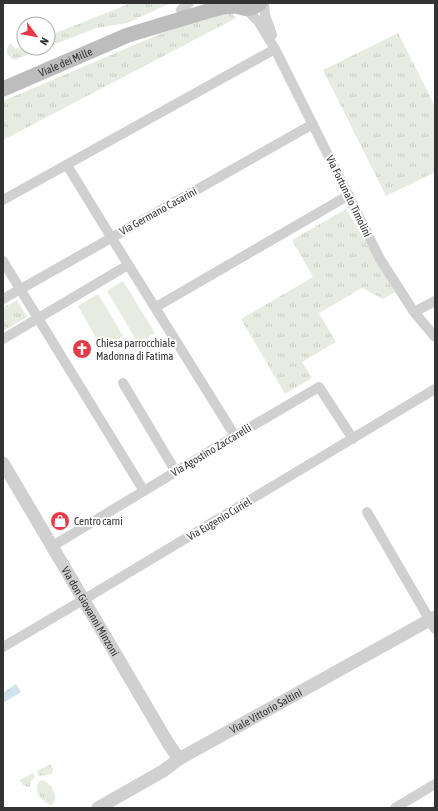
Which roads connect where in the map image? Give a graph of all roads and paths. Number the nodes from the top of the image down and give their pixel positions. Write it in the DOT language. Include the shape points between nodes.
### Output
graph roads {
  1 [pos="196,3"];
  2 [pos="260,3"];
  3 [pos="264,3"];
  4 [pos="185,6"];
  5 [pos="238,6"];
  6 [pos="128,35"];
  7 [pos="275,49"];
  8 [pos="3,89"];
  9 [pos="313,124"];
  10 [pos="67,164"];
  11 [pos="349,195"];
  12 [pos="3,200"];
  13 [pos="111,238"];
  14 [pos="3,261"];
  15 [pos="128,265"];
  16 [pos="20,289"];
  17 [pos="3,298"];
  18 [pos="435,301"];
  19 [pos="156,307"];
  20 [pos="414,312"];
  21 [pos="38,319"];
  22 [pos="435,337"];
  23 [pos="3,339"];
  24 [pos="123,383"];
  25 [pos="435,389"];
  26 [pos="235,436"];
  27 [pos="353,438"];
  28 [pos="3,463"];
  29 [pos="176,472"];
  30 [pos="144,491"];
  31 [pos="367,512"];
  32 [pos="51,547"];
  33 [pos="83,600"];
  34 [pos="433,622"];
  35 [pos="3,647"];
  36 [pos="179,759"];
  37 [pos="435,784"];
  38 [pos="112,805"];
  39 [pos="98,808"];
  40 [pos="395,808"];
  1 -- 4 [label="main road, Viale dei Mille"];
  2 -- 5 [label="main road, Viale dei Mille" via="256,6"];
  3 -- 7 [label="street, Via Fortunato Timolini"];
  4 -- 6 [label="main road, Viale dei Mille"];
  5 -- 6 [label="main road, Viale dei Mille" via="223,7"];
  5 -- 7 [label="street, Via Fortunato Timolini" via="258,20"];
  6 -- 8 [label="main road, Viale dei Mille"];
  7 -- 9 [label="street, Via Fortunato Timolini"];
  7 -- 10 [label="street"];
  9 -- 11 [label="street, Via Fortunato Timolini"];
  9 -- 13 [label="street, Via Germano Casarini"];
  10 -- 12 [label="street"];
  10 -- 13 [label="street"];
  11 -- 19 [label="street"];
  11 -- 20 [label="street, Via Fortunato Timolini" via="380,259"];
  13 -- 15 [label="street"];
  13 -- 16 [label="street, Via Germano Casarini"];
  14 -- 16 [label="street"];
  15 -- 19 [label="street"];
  15 -- 21 [label="street"];
  16 -- 17 [label="street, Via Germano Casarini"];
  16 -- 21 [label="street"];
  18 -- 20 [label="street"];
  19 -- 26 [label="street"];
  20 -- 22 [label="street, Via Fortunato Timolini"];
  21 -- 23 [label="street"];
  21 -- 30 [label="street"];
  24 -- 29 [label="street"];
  25 -- 27 [label="street, Via Eugenio Curiel"];
  26 -- 27 [label="street, Via Agostino Zaccarelli" via="319,387"];
  26 -- 29 [label="street, Via Agostino Zaccarelli"];
  27 -- 33 [label="street, Via Eugenio Curiel"];
  28 -- 32 [label="street, Via don Giovanni Minzoni"];
  29 -- 30 [label="street, Via Agostino Zaccarelli"];
  30 -- 32 [label="street, Via Agostino Zaccarelli"];
  31 -- 34 [label="street"];
  32 -- 33 [label="street, Via don Giovanni Minzoni"];
  33 -- 35 [label="street, Via Eugenio Curiel"];
  33 -- 36 [label="street, Via don Giovanni Minzoni"];
  34 -- 36 [label="street, Viale Vittorio Saltini"];
  36 -- 38 [label="street, Viale Vittorio Saltini"];
  37 -- 40 [label="street"];
  38 -- 39 [label="street, Viale Vittorio Saltini"];
}
